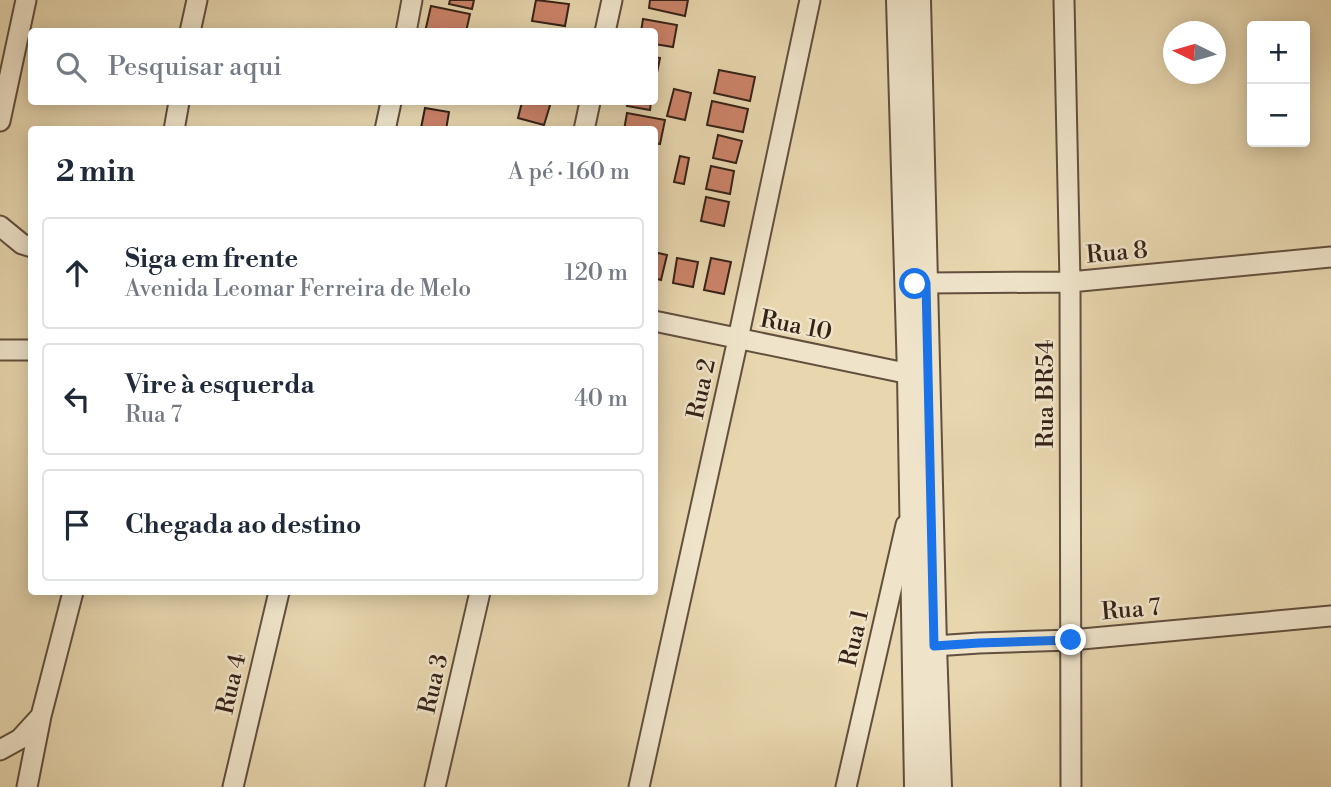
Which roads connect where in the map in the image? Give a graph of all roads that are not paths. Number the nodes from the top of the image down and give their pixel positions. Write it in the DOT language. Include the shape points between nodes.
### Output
graph roads {
  1 [pos="26,0"];
  2 [pos="197,0"];
  3 [pos="412,0"];
  4 [pos="612,0"];
  5 [pos="810,0"];
  6 [pos="900,0"];
  7 [pos="918,0"];
  8 [pos="1064,0"];
  9 [pos="191,28"];
  10 [pos="407,28"];
  11 [pos="606,28"];
  12 [pos="178,105"];
  13 [pos="390,105"];
  14 [pos="589,105"];
  15 [pos="0,121"];
  16 [pos="175,126"];
  17 [pos="386,126"];
  18 [pos="585,126"];
  19 [pos="0,226"];
  20 [pos="28,246"];
  21 [pos="1331,257"];
  22 [pos="1070,282"];
  23 [pos="916,284"];
  24 [pos="658,322"];
  25 [pos="738,339"];
  26 [pos="28,350"];
  27 [pos="0,351"];
  28 [pos="919,375"];
  29 [pos="912,501"];
  30 [pos="72,595"];
  31 [pos="278,595"];
  32 [pos="479,595"];
  33 [pos="1331,616"];
  34 [pos="1071,640"];
  35 [pos="934,646"];
  36 [pos="41,716"];
  37 [pos="0,750"];
  38 [pos="27,787"];
  39 [pos="233,787"];
  40 [pos="435,787"];
  41 [pos="639,787"];
  42 [pos="846,787"];
  43 [pos="918,787"];
  44 [pos="939,787"];
  45 [pos="1071,787"];
  1 -- 15 [label="street"];
  2 -- 9 [label="street"];
  3 -- 10 [label="street"];
  4 -- 11 [label="street"];
  5 -- 25 [label="street, Rua 2"];
  6 -- 23 [label="street"];
  7 -- 23 [label="street"];
  8 -- 22 [label="street, Rua BR54"];
  12 -- 16 [label="street"];
  13 -- 17 [label="street"];
  14 -- 18 [label="street"];
  19 -- 20 [label="street"];
  21 -- 22 [label="street, Rua 8"];
  22 -- 23 [label="street, Rua 8"];
  22 -- 34 [label="street, Rua BR54"];
  23 -- 28 [label="street"];
  24 -- 25 [label="street, Rua 10"];
  25 -- 28 [label="street, Rua 10"];
  25 -- 41 [label="street, Rua 2"];
  26 -- 27 [label="street"];
  28 -- 29 [label="street"];
  28 -- 35 [label="street"];
  29 -- 42 [label="street, Rua 1"];
  29 -- 43 [label="street"];
  30 -- 36 [label="street"];
  31 -- 39 [label="street, Rua 4"];
  32 -- 40 [label="street, Rua 3"];
  33 -- 34 [label="street, Rua 7"];
  34 -- 35 [label="street, Rua 7"];
  34 -- 45 [label="street, Rua BR54"];
  35 -- 44 [label="street"];
  36 -- 37 [label="street" via="20,739"];
  36 -- 38 [label="street"];
}
